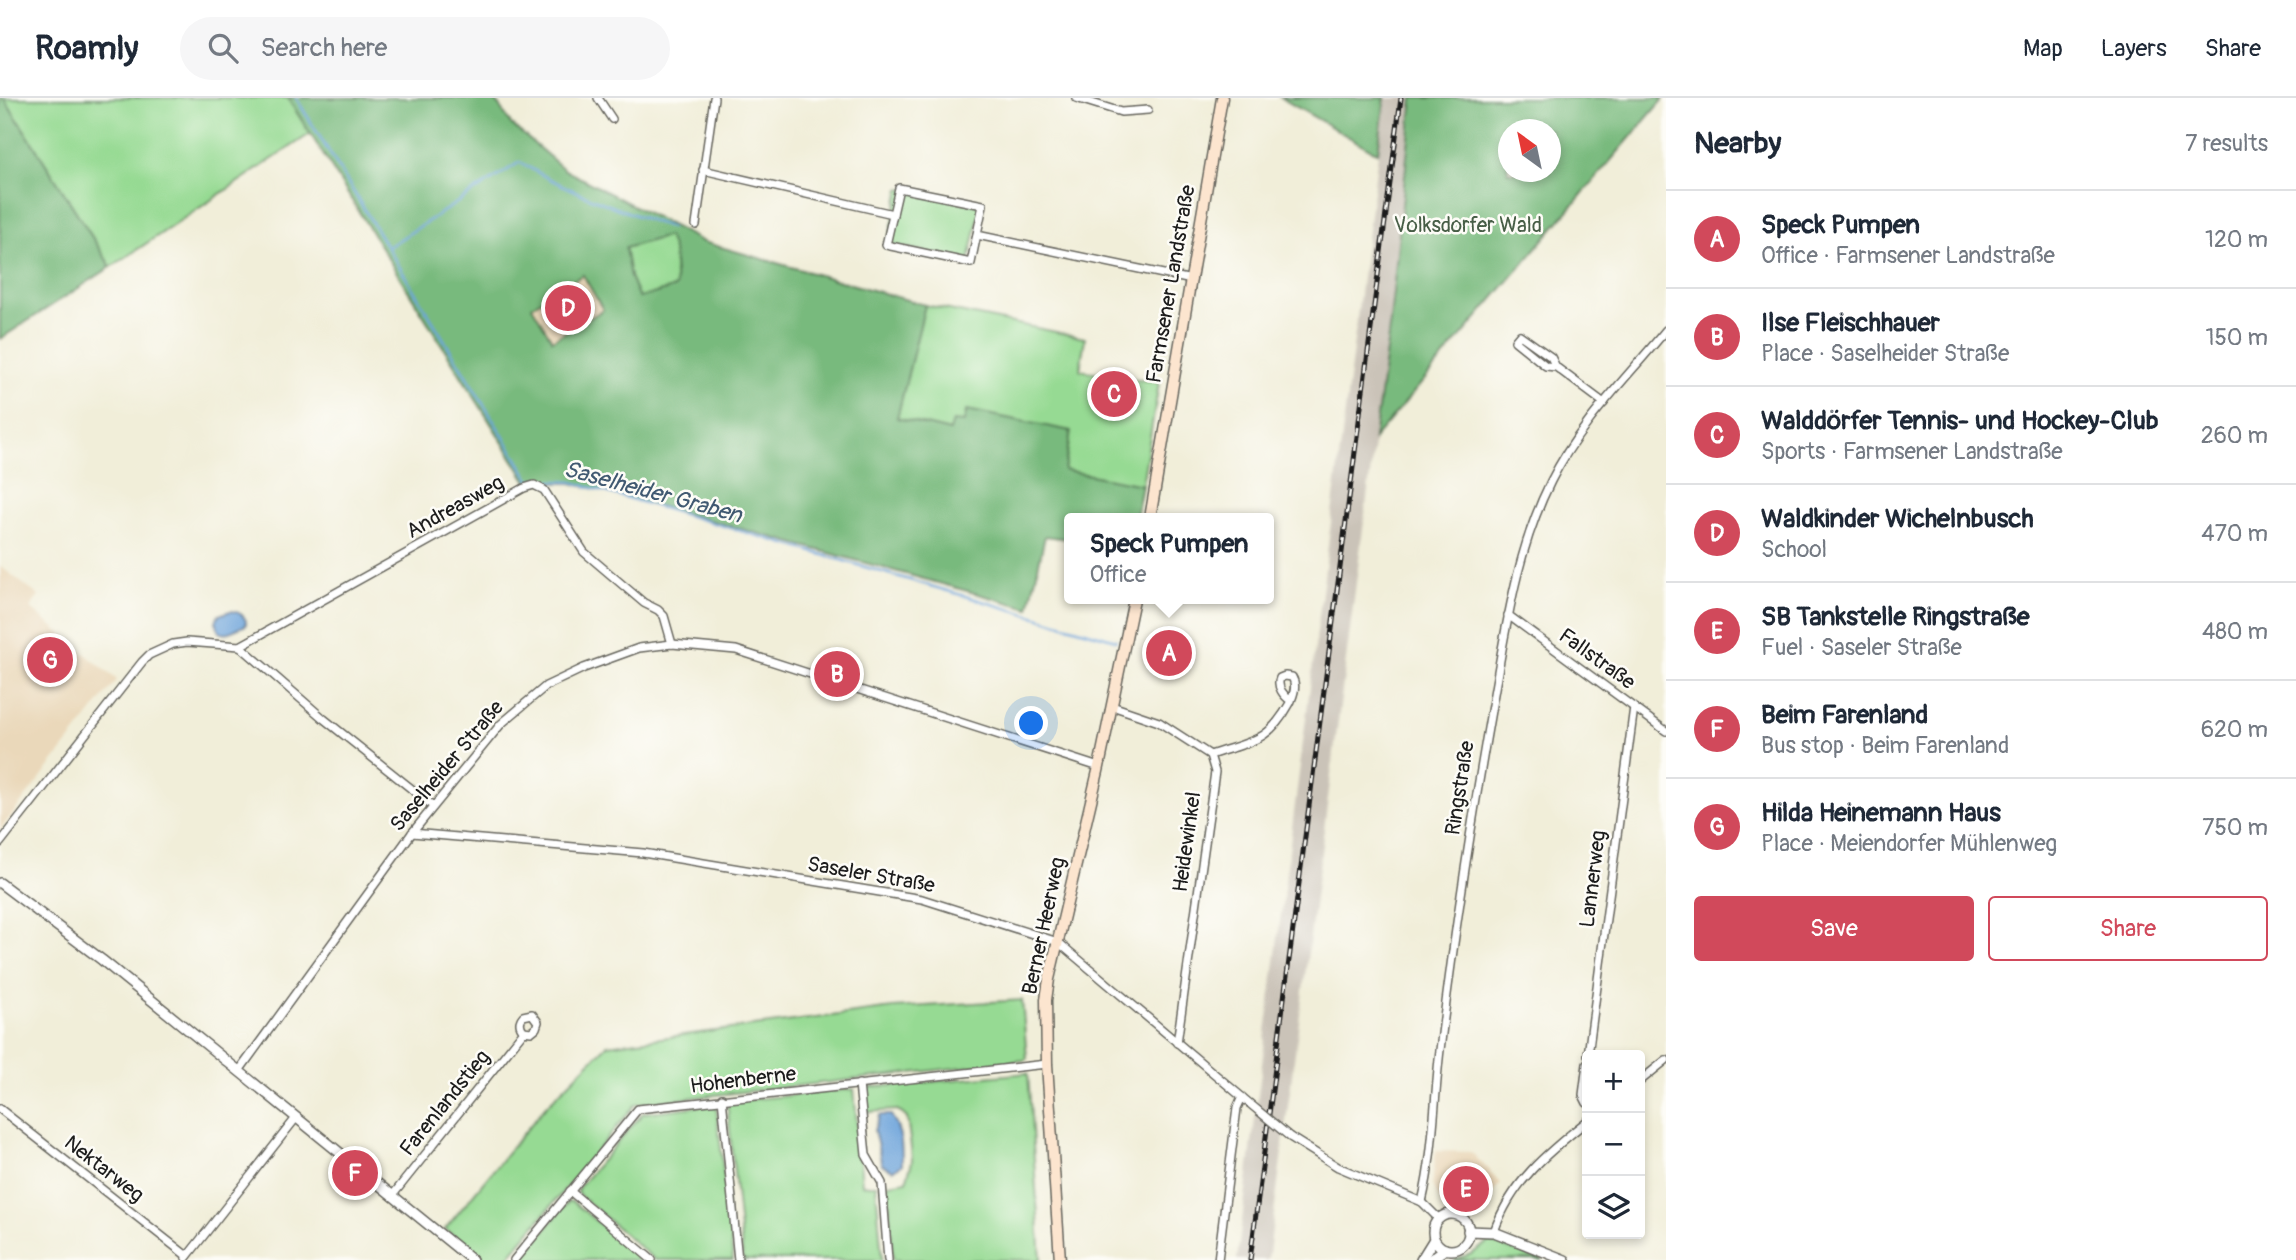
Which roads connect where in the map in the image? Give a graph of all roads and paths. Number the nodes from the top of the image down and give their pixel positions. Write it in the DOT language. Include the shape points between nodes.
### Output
graph roads {
  1 [pos="598,98"];
  2 [pos="714,98"];
  3 [pos="1076,98"];
  4 [pos="1222,98"];
  5 [pos="1148,110"];
  6 [pos="612,119"];
  7 [pos="703,170"];
  8 [pos="893,215"];
  9 [pos="696,225"];
  10 [pos="977,235"];
  11 [pos="1192,280"];
  12 [pos="1666,330"];
  13 [pos="1662,341"];
  14 [pos="1556,367"];
  15 [pos="1604,403"];
  16 [pos="1151,513"];
  17 [pos="1134,604"];
  18 [pos="1508,615"];
  19 [pos="672,644"];
  20 [pos="240,646"];
  21 [pos="1291,701"];
  22 [pos="1112,706"];
  23 [pos="1634,707"];
  24 [pos="1666,731"];
  25 [pos="1210,755"];
  26 [pos="1098,767"];
  27 [pos="433,806"];
  28 [pos="412,834"];
  29 [pos="0,843"];
  30 [pos="0,883"];
  31 [pos="1058,942"];
  32 [pos="524,1031"];
  33 [pos="1177,1043"];
  34 [pos="1589,1050"];
  35 [pos="1666,1060"];
  36 [pos="1048,1065"];
  37 [pos="239,1072"];
  38 [pos="1645,1077"];
  39 [pos="859,1084"];
  40 [pos="1242,1097"];
  41 [pos="722,1098"];
  42 [pos="0,1109"];
  43 [pos="296,1118"];
  44 [pos="1582,1125"];
  45 [pos="570,1191"];
  46 [pos="393,1196"];
  47 [pos="1422,1202"];
  48 [pos="1439,1219"];
  49 [pos="1468,1231"];
  50 [pos="1494,1232"];
  51 [pos="1434,1239"];
  52 [pos="1444,1249"];
  53 [pos="186,1258"];
  54 [pos="472,1260"];
  55 [pos="514,1260"];
  56 [pos="652,1260"];
  57 [pos="738,1260"];
  58 [pos="888,1260"];
  59 [pos="1060,1260"];
  60 [pos="1217,1260"];
  61 [pos="1421,1260"];
  62 [pos="1430,1260"];
  63 [pos="1565,1260"];
  1 -- 6 [label="street"];
  2 -- 7 [label="street"];
  3 -- 5 [label="street" via="1121,112"];
  4 -- 11 [label="main road, Farmsener Landstraße"];
  7 -- 8 [label="street"];
  7 -- 9 [label="street"];
  8 -- 10 [label="street" via="899,188 983,205"];
  8 -- 10 [label="street" via="886,245 971,263"];
  10 -- 11 [label="street"];
  11 -- 16 [label="main road, Farmsener Landstraße"];
  12 -- 13 [label="street, Ringstraße"];
  13 -- 15 [label="street, Ringstraße"];
  14 -- 14 [label="street" via="1520,335 1515,341 1546,366"];
  14 -- 15 [label="street"];
  15 -- 18 [label="street, Ringstraße" via="1574,442 1534,517"];
  17 -- 22 [label="main road, Berner Heerweg"];
  18 -- 23 [label="street, Fallstraße"];
  18 -- 47 [label="street, Ringstraße" via="1474,807"];
  19 -- 20 [label="street, Andreasweg" via="664,616 584,552 544,490 534,485"];
  19 -- 26 [label="street, Saselheider Straße" via="736,650"];
  19 -- 27 [label="street, Saselheider Straße" via="639,648 546,686 501,724"];
  20 -- 27 [label="street"];
  20 -- 29 [label="street" via="187,642 149,655"];
  21 -- 25 [label="street" via="1279,723 1264,737"];
  22 -- 25 [label="street" via="1159,722"];
  22 -- 26 [label="main road, Berner Heerweg"];
  23 -- 24 [label="street, Fallstraße"];
  23 -- 34 [label="street, Lannerweg"];
  25 -- 33 [label="street, Heidewinkel" via="1215,772"];
  26 -- 31 [label="main road, Berner Heerweg"];
  27 -- 28 [label="street, Saselheider Straße"];
  28 -- 31 [label="street, Saseler Straße" via="643,853 922,899"];
  28 -- 37 [label="street, Saselheider Straße"];
  30 -- 37 [label="street"];
  31 -- 33 [label="street, Saseler Straße"];
  31 -- 36 [label="main road, Berner Heerweg" via="1046,1000"];
  32 -- 46 [label="street, Farenlandstieg"];
  33 -- 40 [label="street, Saseler Straße"];
  35 -- 38 [label="street"];
  36 -- 39 [label="street, Hohenberne"];
  36 -- 59 [label="main road, Berner Heerweg"];
  37 -- 43 [label="street"];
  39 -- 41 [label="street, Hohenberne"];
  39 -- 58 [label="street" via="866,1155 882,1183"];
  40 -- 47 [label="street, Saseler Straße, bridge" via="1290,1137 1338,1167"];
  40 -- 60 [label="street"];
  41 -- 45 [label="street, Hohenberne" via="638,1109"];
  41 -- 57 [label="street"];
  42 -- 53 [label="street, Nektarweg"];
  43 -- 46 [label="street"];
  43 -- 53 [label="street"];
  44 -- 50 [label="street" via="1522,1179"];
  45 -- 55 [label="street, Hohenberne"];
  45 -- 56 [label="street"];
  46 -- 54 [label="street"];
  47 -- 48 [label="street, Saseler Straße"];
  48 -- 49 [label="street, Saseler Straße" via="1457,1216"];
  48 -- 51 [label="street" via="1433,1228"];
  49 -- 50 [label="street, Saseler Straße"];
  49 -- 52 [label="street" via="1461,1246"];
  50 -- 63 [label="street, Saseler Straße"];
  51 -- 52 [label="street"];
  51 -- 61 [label="street"];
  52 -- 62 [label="street"];
}
